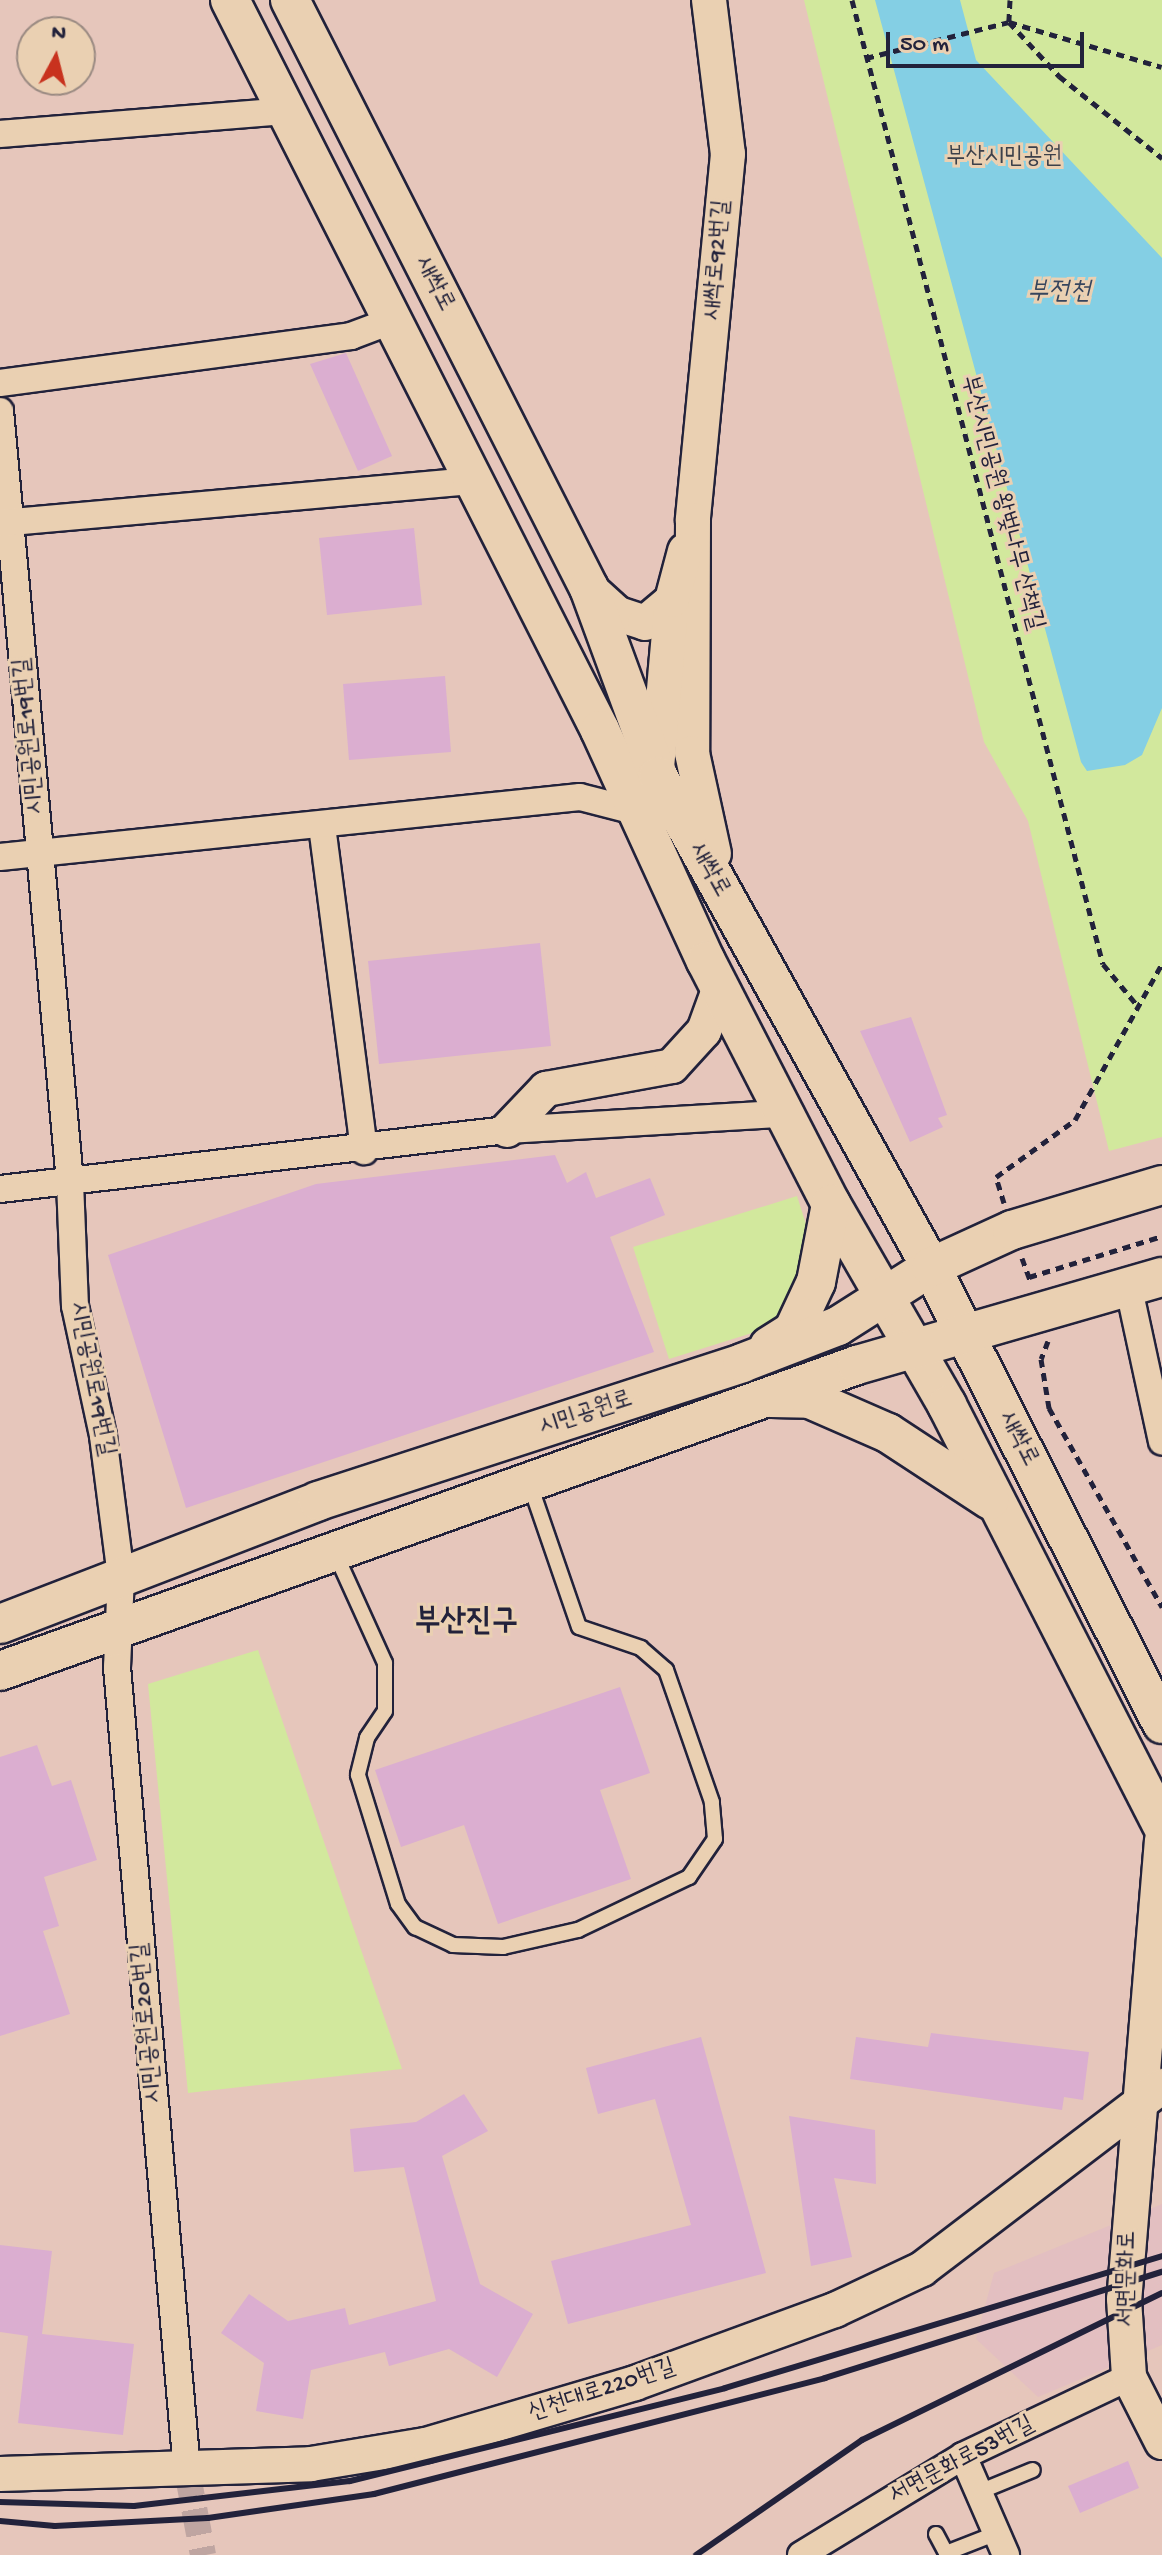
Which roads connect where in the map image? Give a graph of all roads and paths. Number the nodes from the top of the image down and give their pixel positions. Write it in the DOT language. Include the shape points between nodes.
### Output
graph roads {
  1 [pos="230,0"];
  2 [pos="290,0"];
  3 [pos="709,0"];
  4 [pos="852,0"];
  5 [pos="1010,0"];
  6 [pos="1009,22"];
  7 [pos="865,58"];
  8 [pos="1162,67"];
  9 [pos="284,111"];
  10 [pos="0,134"];
  11 [pos="1162,158"];
  12 [pos="391,321"];
  13 [pos="0,383"];
  14 [pos="0,411"];
  15 [pos="472,481"];
  16 [pos="693,520"];
  17 [pos="5,523"];
  18 [pos="589,588"];
  19 [pos="672,600"];
  20 [pos="658,776"];
  21 [pos="635,811"];
  22 [pos="322,826"];
  23 [pos="40,853"];
  24 [pos="0,857"];
  25 [pos="746,937"];
  26 [pos="1162,964"];
  27 [pos="720,987"];
  28 [pos="1137,1005"];
  29 [pos="790,1113"];
  30 [pos="507,1130"];
  31 [pos="364,1151"];
  32 [pos="996,1177"];
  33 [pos="70,1182"];
  34 [pos="1162,1185"];
  35 [pos="0,1189"];
  36 [pos="831,1204"];
  37 [pos="1162,1236"];
  38 [pos="931,1267"];
  39 [pos="1146,1283"];
  40 [pos="883,1297"];
  41 [pos="1041,1313"];
  42 [pos="966,1337"];
  43 [pos="918,1350"];
  44 [pos="742,1363"];
  45 [pos="764,1397"];
  46 [pos="1162,1441"];
  47 [pos="530,1485"];
  48 [pos="1000,1507"];
  49 [pos="336,1555"];
  50 [pos="121,1576"];
  51 [pos="1162,1607"];
  52 [pos="0,1624"];
  53 [pos="121,1626"];
  54 [pos="0,1671"];
  55 [pos="1162,1724"];
  56 [pos="1162,1826"];
  57 [pos="1162,1840"];
  58 [pos="1162,2086"];
  59 [pos="1137,2108"];
  60 [pos="1129,2377"];
  61 [pos="1162,2442"];
  62 [pos="963,2456"];
  63 [pos="1033,2470"];
  64 [pos="187,2471"];
  65 [pos="0,2474"];
  66 [pos="979,2492"];
  67 [pos="936,2534"];
  68 [pos="1002,2544"];
  69 [pos="827,2546"];
  70 [pos="801,2555"];
  1 -- 9 [label="main road, 새싹로"];
  2 -- 18 [label="main road, 새싹로"];
  3 -- 16 [label="street, 새싹로92번길" via="728,154"];
  4 -- 7 [label="path, 부산시민공원 왕벚나무 산책길"];
  5 -- 6 [label="path"];
  6 -- 7 [label="path"];
  6 -- 8 [label="path"];
  6 -- 11 [label="path" via="1059,76"];
  7 -- 28 [label="path, 부산시민공원 왕벚나무 산책길" via="1103,964"];
  9 -- 10 [label="street"];
  9 -- 12 [label="main road, 새싹로"];
  12 -- 13 [label="street" via="351,336"];
  12 -- 15 [label="main road, 새싹로"];
  14 -- 17 [label="street, 시민공원로19번길"];
  15 -- 17 [label="street"];
  15 -- 21 [label="main road, 새싹로"];
  16 -- 19 [label="street, 새싹로92번길"];
  16 -- 25 [label="street, 새싹로92번길" via="694,768 699,812"];
  17 -- 23 [label="street, 시민공원로19번길"];
  18 -- 19 [label="street" via="618,614 645,623"];
  18 -- 20 [label="main road, 새싹로"];
  19 -- 20 [label="street, 새싹로92번길"];
  20 -- 21 [label="street, 새싹로92번길"];
  20 -- 25 [label="main road, 새싹로"];
  21 -- 22 [label="street" via="580,797"];
  21 -- 27 [label="main road, 새싹로"];
  22 -- 23 [label="street"];
  22 -- 31 [label="street"];
  23 -- 24 [label="street"];
  23 -- 33 [label="street, 시민공원로19번길"];
  25 -- 38 [label="main road, 새싹로"];
  26 -- 28 [label="path"];
  27 -- 29 [label="main road, 새싹로"];
  27 -- 30 [label="street" via="704,1031 672,1066 546,1089"];
  28 -- 32 [label="path" via="1075,1120"];
  29 -- 30 [label="street"];
  29 -- 36 [label="main road, 새싹로"];
  30 -- 31 [label="street"];
  31 -- 33 [label="street"];
  33 -- 35 [label="street"];
  33 -- 50 [label="street, 시민공원로19번길" via="75,1306 103,1436"];
  34 -- 38 [label="main road, 시민공원로" via="1012,1230"];
  36 -- 40 [label="main road, 새싹로"];
  36 -- 44 [label="main road" via="829,1240 793,1331"];
  37 -- 41 [label="path" via="1029,1277"];
  38 -- 40 [label="main road, 시민공원로"];
  38 -- 42 [label="main road, 새싹로"];
  39 -- 41 [label="main road, 시민공원로"];
  39 -- 46 [label="street"];
  40 -- 43 [label="main road, 새싹로"];
  40 -- 44 [label="main road, 시민공원로" via="838,1326"];
  41 -- 42 [label="main road, 시민공원로"];
  41 -- 51 [label="path" via="1050,1337 1041,1359 1049,1408"];
  42 -- 43 [label="main road, 시민공원로"];
  42 -- 55 [label="main road, 새싹로"];
  43 -- 45 [label="main road, 시민공원로"];
  43 -- 48 [label="main road, 새싹로"];
  44 -- 50 [label="main road, 시민공원로" via="318,1501"];
  45 -- 47 [label="main road, 시민공원로"];
  45 -- 48 [label="main road" via="810,1399 888,1433"];
  47 -- 49 [label="main road, 시민공원로"];
  47 -- 49 [label="lane" via="579,1627 641,1648 666,1670 712,1802 715,1839 689,1877 578,1930 503,1947 453,1945 415,1927 398,1904 358,1775 367,1738 385,1711 385,1663"];
  48 -- 56 [label="main road, 새싹로"];
  49 -- 53 [label="main road, 시민공원로"];
  50 -- 52 [label="main road, 시민공원로"];
  50 -- 53 [label="street, 시민공원로20번길"];
  53 -- 54 [label="main road, 시민공원로"];
  53 -- 64 [label="street, 시민공원로20번길" via="117,1667"];
  57 -- 59 [label="street, 서면문화로"];
  58 -- 59 [label="street"];
  59 -- 60 [label="street, 서면문화로" via="1124,2299"];
  59 -- 64 [label="street, 신천대로220번길" via="922,2269 835,2310 635,2383 426,2445 311,2464"];
  60 -- 61 [label="street, 서면문화로"];
  60 -- 62 [label="street, 서면문화로53번길"];
  62 -- 66 [label="street"];
  62 -- 69 [label="street, 서면문화로53번길"];
  63 -- 66 [label="lane"];
  64 -- 65 [label="street, 신천대로220번길"];
  66 -- 68 [label="street"];
  67 -- 68 [label="lane" via="946,2553"];
  69 -- 70 [label="street, 서면문화로53번길"];
}
